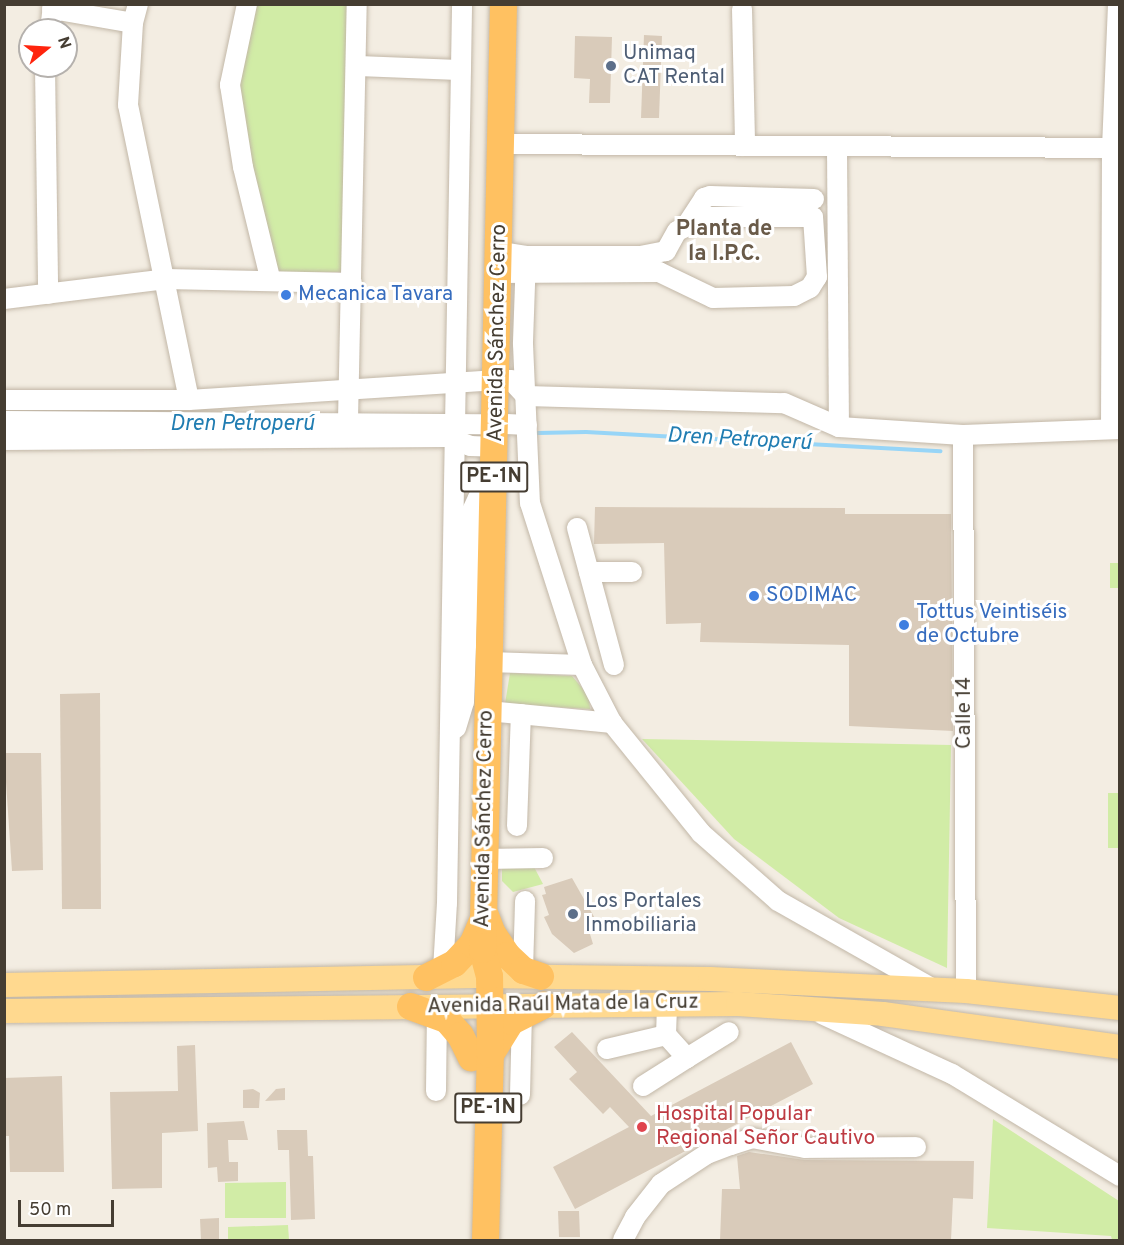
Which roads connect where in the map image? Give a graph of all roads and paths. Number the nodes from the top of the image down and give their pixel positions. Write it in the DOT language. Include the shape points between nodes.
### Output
graph roads {
  1 [pos="247,4"];
  2 [pos="357,4"];
  3 [pos="462,4"];
  4 [pos="503,4"];
  5 [pos="1118,4"];
  6 [pos="53,7"];
  7 [pos="742,9"];
  8 [pos="136,14"];
  9 [pos="356,66"];
  10 [pos="461,70"];
  11 [pos="45,78"];
  12 [pos="503,144"];
  13 [pos="745,146"];
  14 [pos="837,147"];
  15 [pos="1116,148"];
  16 [pos="837,186"];
  17 [pos="813,208"];
  18 [pos="666,251"];
  19 [pos="500,263"];
  20 [pos="526,263"];
  21 [pos="671,275"];
  22 [pos="270,278"];
  23 [pos="166,279"];
  24 [pos="352,283"];
  25 [pos="48,294"];
  26 [pos="4,299"];
  27 [pos="496,380"];
  28 [pos="454,383"];
  29 [pos="347,388"];
  30 [pos="526,396"];
  31 [pos="4,400"];
  32 [pos="189,400"];
  33 [pos="348,420"];
  34 [pos="4,421"];
  35 [pos="482,423"];
  36 [pos="527,425"];
  37 [pos="839,427"];
  38 [pos="1115,429"];
  39 [pos="456,431"];
  40 [pos="963,435"];
  41 [pos="501,436"];
  42 [pos="4,440"];
  43 [pos="494,488"];
  44 [pos="577,528"];
  45 [pos="589,572"];
  46 [pos="633,572"];
  47 [pos="489,662"];
  48 [pos="582,665"];
  49 [pos="614,665"];
  50 [pos="488,711"];
  51 [pos="521,714"];
  52 [pos="612,723"];
  53 [pos="450,748"];
  54 [pos="517,826"];
  55 [pos="543,858"];
  56 [pos="485,859"];
  57 [pos="525,901"];
  58 [pos="483,914"];
  59 [pos="531,973"];
  60 [pos="434,974"];
  61 [pos="481,976"];
  62 [pos="671,978"];
  63 [pos="4,985"];
  64 [pos="932,988"];
  65 [pos="966,991"];
  66 [pos="657,1004"];
  67 [pos="481,1005"];
  68 [pos="410,1006"];
  69 [pos="1119,1008"];
  70 [pos="532,1009"];
  71 [pos="810,1009"];
  72 [pos="4,1011"];
  73 [pos="437,1013"];
  74 [pos="729,1032"];
  75 [pos="666,1035"];
  76 [pos="1119,1047"];
  77 [pos="607,1049"];
  78 [pos="481,1056"];
  79 [pos="687,1058"];
  80 [pos="643,1086"];
  81 [pos="436,1091"];
  82 [pos="520,1095"];
  83 [pos="916,1147"];
  84 [pos="1119,1176"];
  85 [pos="467,1240"];
  86 [pos="484,1240"];
  87 [pos="623,1240"];
  1 -- 22 [label="street" via="230,85 243,167"];
  2 -- 9 [label="street"];
  3 -- 10 [label="street"];
  4 -- 12 [label="highway, Avenida Sánchez Cerro / PE-1N"];
  5 -- 15 [label="street"];
  6 -- 8 [label="street"];
  7 -- 13 [label="street"];
  8 -- 23 [label="street" via="128,105"];
  9 -- 10 [label="street"];
  9 -- 24 [label="street"];
  10 -- 28 [label="street"];
  11 -- 25 [label="street"];
  12 -- 13 [label="street"];
  12 -- 19 [label="highway, Avenida Sánchez Cerro / PE-1N"];
  13 -- 14 [label="street"];
  14 -- 15 [label="street"];
  14 -- 16 [label="street"];
  15 -- 38 [label="street"];
  16 -- 17 [label="street" via="819,189"];
  16 -- 37 [label="street"];
  17 -- 18 [label="street" via="706,217 677,231"];
  17 -- 21 [label="street" via="817,277 810,288 794,296 713,298"];
  18 -- 20 [label="street"];
  18 -- 21 [label="street"];
  19 -- 20 [label="street"];
  19 -- 27 [label="highway, Avenida Sánchez Cerro / PE-1N"];
  20 -- 21 [label="street"];
  20 -- 30 [label="street"];
  22 -- 23 [label="street"];
  22 -- 24 [label="street"];
  23 -- 25 [label="street"];
  23 -- 32 [label="street"];
  24 -- 29 [label="street"];
  25 -- 26 [label="street"];
  27 -- 28 [label="street"];
  27 -- 30 [label="street" via="511,380"];
  27 -- 41 [label="highway, Avenida Sánchez Cerro / PE-1N"];
  28 -- 29 [label="street"];
  28 -- 39 [label="street"];
  29 -- 32 [label="street"];
  29 -- 33 [label="street"];
  30 -- 36 [label="street"];
  30 -- 37 [label="street" via="784,404"];
  31 -- 32 [label="street"];
  33 -- 34 [label="street"];
  33 -- 39 [label="street"];
  35 -- 39 [label="street"];
  36 -- 41 [label="street"];
  36 -- 48 [label="street" via="530,504"];
  37 -- 40 [label="street"];
  38 -- 40 [label="street"];
  39 -- 41 [label="street" via="470,446"];
  39 -- 42 [label="street"];
  39 -- 53 [label="street"];
  40 -- 65 [label="street, Calle 14"];
  41 -- 43 [label="highway, Avenida Sánchez Cerro / PE-1N"];
  43 -- 47 [label="highway, Avenida Sánchez Cerro / PE-1N"];
  43 -- 53 [label="street" via="477,498 471,513 464,702"];
  44 -- 45 [label="street"];
  45 -- 46 [label="street"];
  45 -- 49 [label="street"];
  47 -- 48 [label="street"];
  47 -- 50 [label="highway, Avenida Sánchez Cerro / PE-1N"];
  48 -- 52 [label="street"];
  50 -- 51 [label="street"];
  50 -- 56 [label="highway, Avenida Sánchez Cerro / PE-1N"];
  51 -- 52 [label="street"];
  51 -- 54 [label="street"];
  52 -- 64 [label="street" via="701,833 778,901"];
  53 -- 60 [label="street"];
  55 -- 56 [label="street"];
  56 -- 58 [label="highway, Avenida Sánchez Cerro / PE-1N"];
  57 -- 59 [label="street"];
  58 -- 59 [label="highway" via="500,946"];
  58 -- 60 [label="highway" via="472,944"];
  58 -- 61 [label="highway, Avenida Sánchez Cerro / PE-1N"];
  59 -- 61 [label="main road, Avenida Raúl Mata de la Cruz"];
  59 -- 62 [label="main road, Avenida Raúl Mata de la Cruz"];
  60 -- 61 [label="main road, Avenida Raúl Mata de la Cruz"];
  60 -- 63 [label="main road, Avenida Raúl Mata de la Cruz"];
  61 -- 67 [label="highway, Avenida Sánchez Cerro / PE-1N"];
  62 -- 64 [label="main road, Avenida Raúl Mata de la Cruz"];
  62 -- 66 [label="main road" via="647,980 616,991 624,1000"];
  64 -- 65 [label="main road, Avenida Raúl Mata de la Cruz"];
  65 -- 69 [label="main road, Avenida Raúl Mata de la Cruz"];
  66 -- 70 [label="main road, Avenida Raúl Mata de la Cruz"];
  66 -- 71 [label="main road, Avenida Raúl Mata de la Cruz"];
  66 -- 75 [label="street"];
  67 -- 68 [label="main road, Avenida Raúl Mata de la Cruz"];
  67 -- 70 [label="main road, Avenida Raúl Mata de la Cruz"];
  67 -- 78 [label="highway, Avenida Sánchez Cerro / PE-1N"];
  68 -- 72 [label="main road, Avenida Raúl Mata de la Cruz"];
  68 -- 73 [label="highway"];
  70 -- 78 [label="highway" via="503,1028"];
  70 -- 82 [label="street"];
  71 -- 76 [label="main road, Avenida Raúl Mata de la Cruz" via="894,1015"];
  71 -- 84 [label="street" via="951,1074"];
  73 -- 78 [label="highway"];
  73 -- 81 [label="street"];
  74 -- 79 [label="street"];
  75 -- 77 [label="street"];
  75 -- 79 [label="street"];
  78 -- 85 [label="highway, Avenida Sánchez Cerro / PE-1N"];
  78 -- 86 [label="highway, Avenida Sánchez Cerro / PE-1N"];
  79 -- 80 [label="street"];
  83 -- 87 [label="street" via="805,1148 752,1138 707,1154 661,1184"];
}
